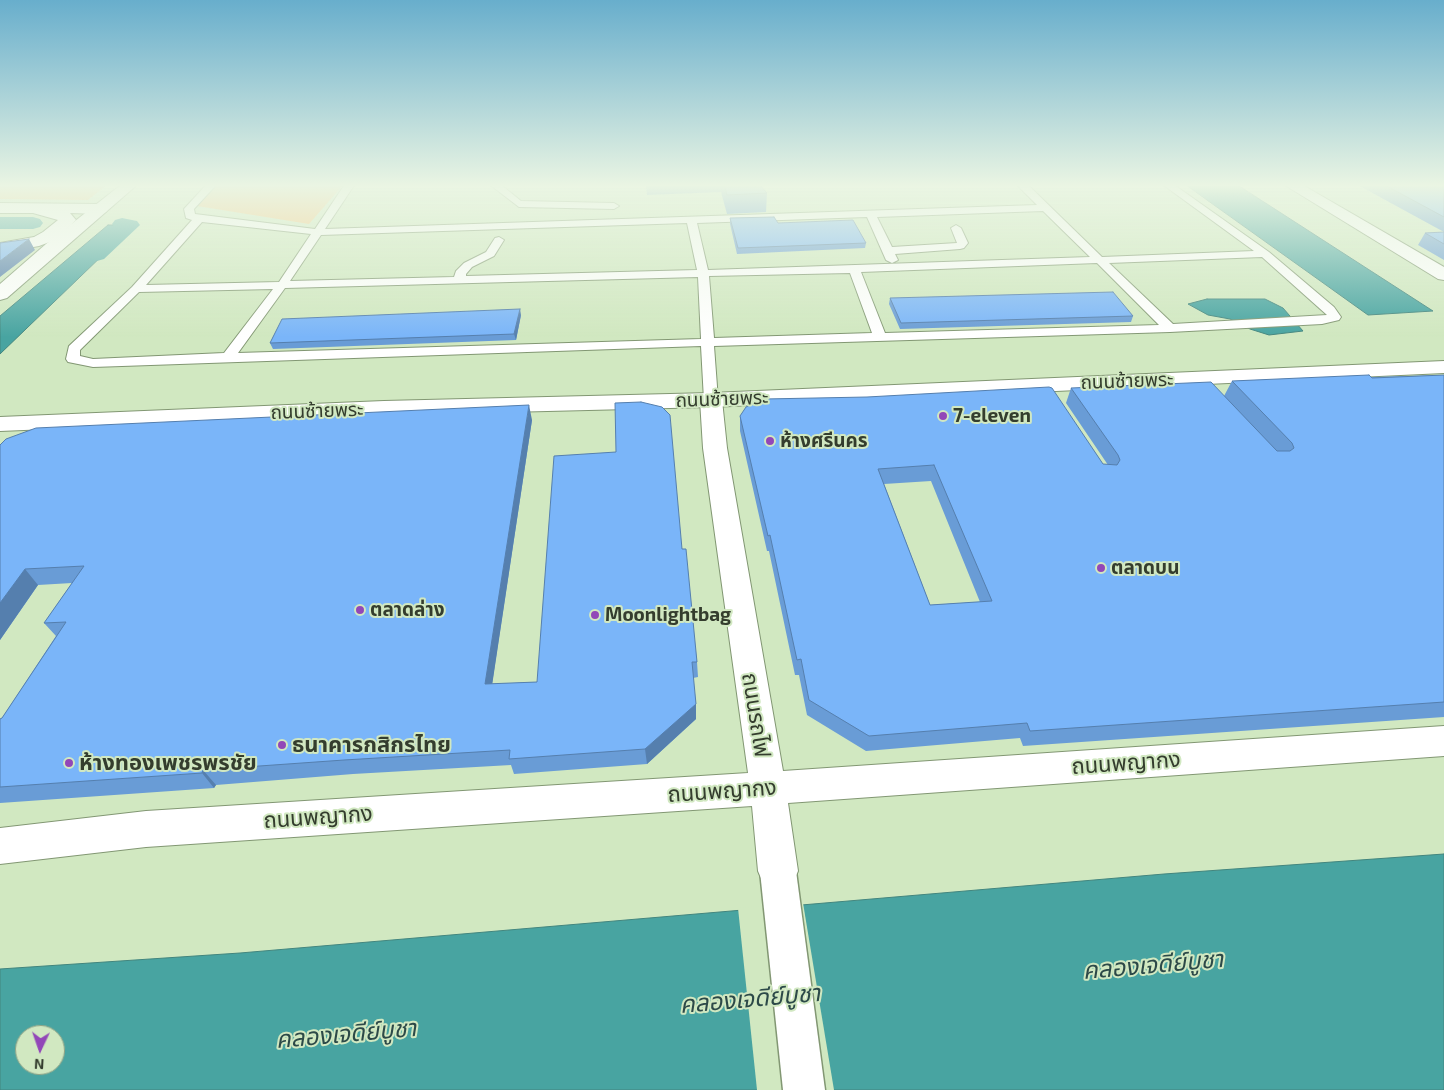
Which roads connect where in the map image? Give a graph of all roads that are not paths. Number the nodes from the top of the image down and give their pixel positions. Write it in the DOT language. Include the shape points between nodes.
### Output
graph roads {
  1 [pos="50,235"];
  2 [pos="69,235"];
  3 [pos="184,235"];
  4 [pos="316,235"];
  5 [pos="694,235"];
  6 [pos="881,235"];
  7 [pos="959,235"];
  8 [pos="1073,235"];
  9 [pos="1238,235"];
  10 [pos="1377,235"];
  11 [pos="499,240"];
  12 [pos="58,244"];
  13 [pos="0,248"];
  14 [pos="888,251"];
  15 [pos="1265,254"];
  16 [pos="1099,260"];
  17 [pos="896,267"];
  18 [pos="854,268"];
  19 [pos="703,273"];
  20 [pos="1444,274"];
  21 [pos="460,280"];
  22 [pos="282,285"];
  23 [pos="136,289"];
  24 [pos="0,294"];
  25 [pos="1170,328"];
  26 [pos="880,337"];
  27 [pos="707,342"];
  28 [pos="228,357"];
  29 [pos="1444,367"];
  30 [pos="711,400"];
  31 [pos="0,424"];
  32 [pos="1444,740"];
  33 [pos="768,788"];
  34 [pos="0,846"];
  35 [pos="778,871"];
  36 [pos="804,1090"];
  1 -- 13 [label="street" via="39,241"];
  2 -- 12 [label="street"];
  3 -- 23 [label="lane"];
  4 -- 22 [label="lane"];
  5 -- 19 [label="lane"];
  6 -- 14 [label="lane"];
  7 -- 14 [label="lane" via="963,243 960,246"];
  8 -- 16 [label="lane"];
  9 -- 15 [label="lane"];
  10 -- 20 [label="street"];
  11 -- 21 [label="lane" via="490,254 460,273"];
  12 -- 13 [label="street"];
  12 -- 24 [label="street"];
  14 -- 17 [label="lane"];
  15 -- 16 [label="lane"];
  15 -- 25 [label="lane" via="1335,317"];
  16 -- 17 [label="lane"];
  16 -- 25 [label="lane"];
  17 -- 18 [label="lane"];
  18 -- 19 [label="lane"];
  18 -- 26 [label="lane"];
  19 -- 21 [label="lane"];
  19 -- 27 [label="lane"];
  21 -- 22 [label="lane"];
  22 -- 23 [label="lane"];
  22 -- 28 [label="lane"];
  23 -- 28 [label="lane" via="74,349 73,359 93,363"];
  25 -- 26 [label="lane"];
  26 -- 27 [label="lane"];
  27 -- 28 [label="lane"];
  27 -- 30 [label="lane"];
  29 -- 30 [label="street, ถนนซ้ายพระ" via="1205,386"];
  30 -- 31 [label="street, ถนนซ้ายพระ" via="384,408"];
  30 -- 33 [label="street, ถนนรถไฟ" via="715,448"];
  32 -- 33 [label="street, ถนนพญากง"];
  33 -- 34 [label="street, ถนนพญากง" via="146,829"];
  33 -- 35 [label="street, ถนนรถไฟ"];
  35 -- 36 [label="street, ถนนรถไฟ"];
}
